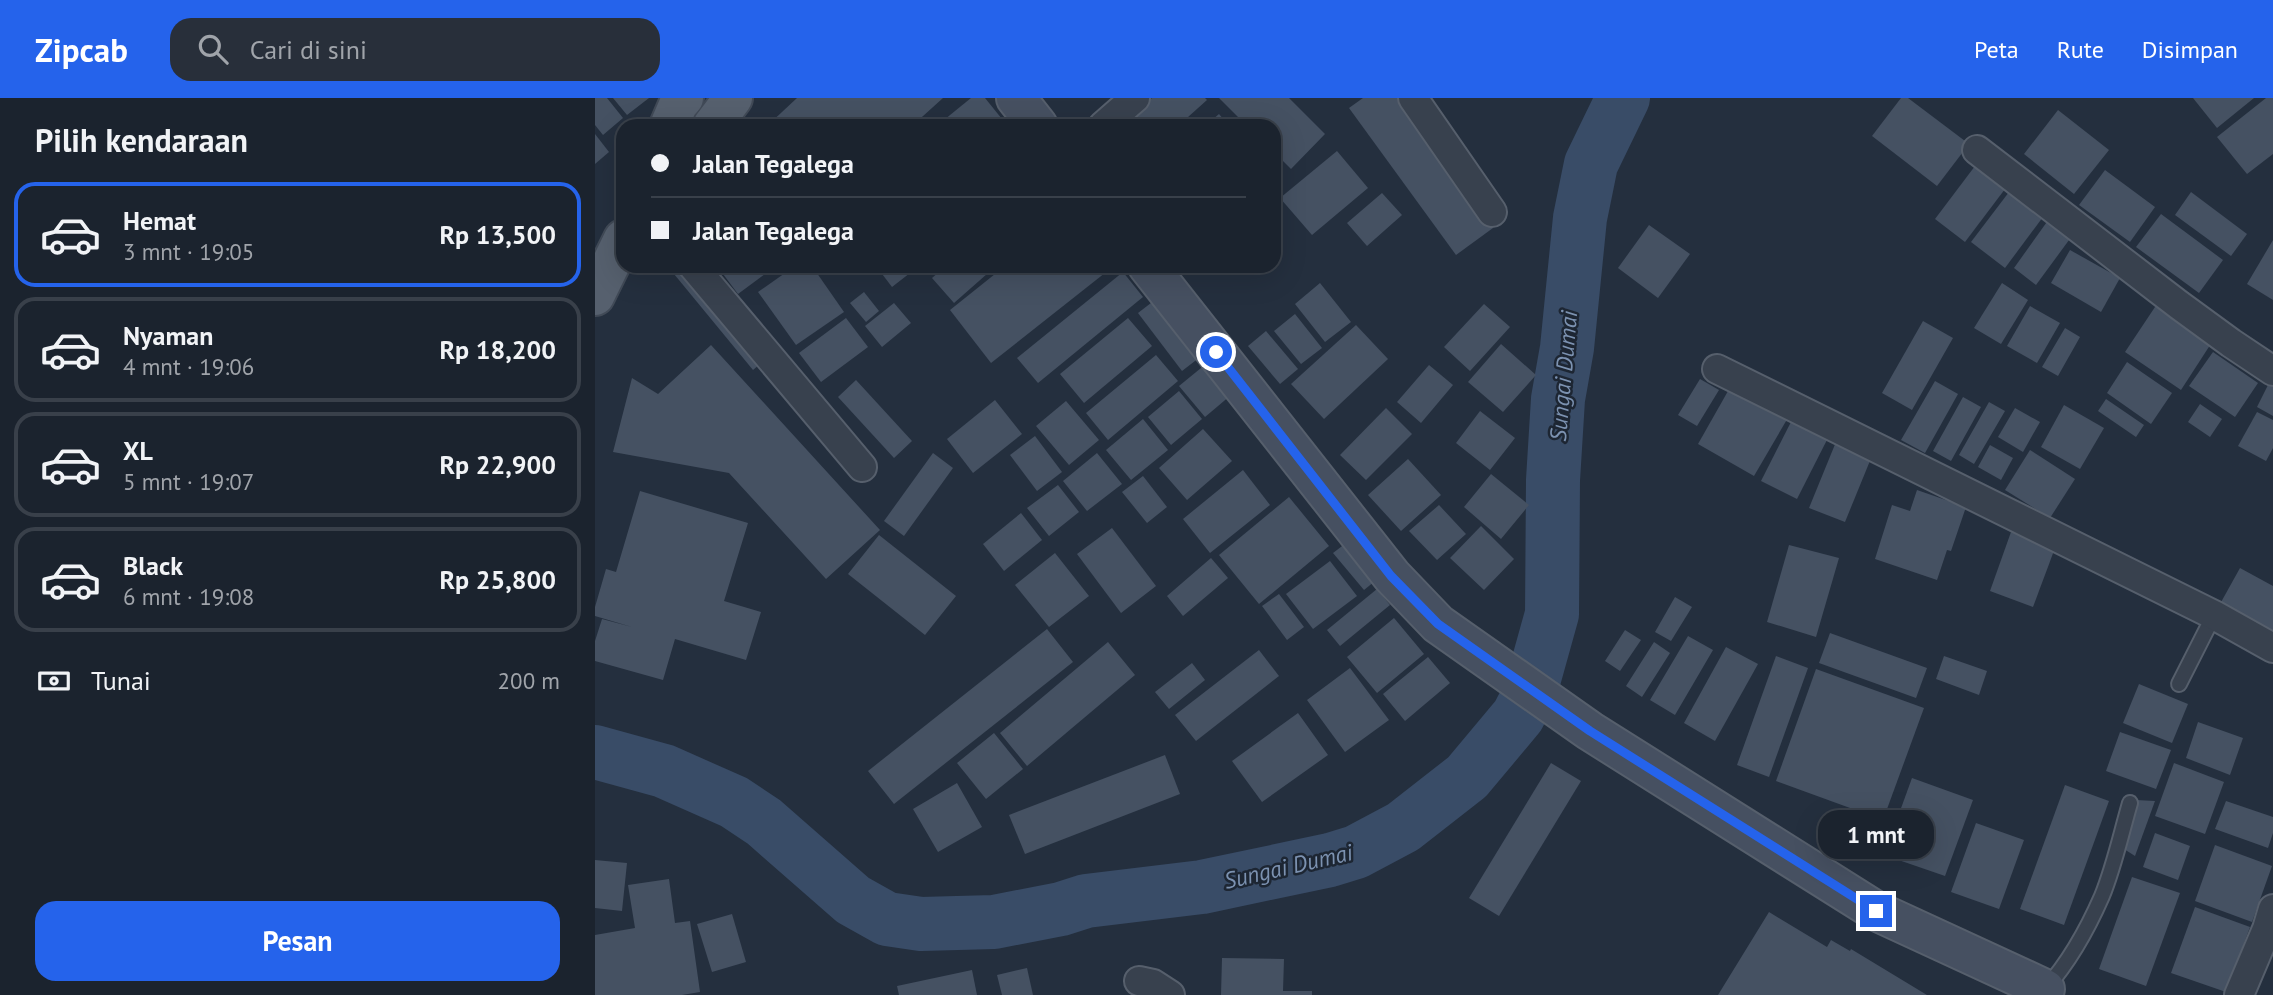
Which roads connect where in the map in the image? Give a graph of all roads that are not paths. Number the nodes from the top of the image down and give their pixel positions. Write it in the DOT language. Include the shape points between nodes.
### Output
graph roads {
  1 [pos="684,98"];
  2 [pos="733,98"];
  3 [pos="1016,98"];
  4 [pos="1135,98"];
  5 [pos="1413,98"];
  6 [pos="672,119"];
  7 [pos="717,119"];
  8 [pos="1032,119"];
  9 [pos="1111,119"];
  10 [pos="1977,150"];
  11 [pos="1492,212"];
  12 [pos="616,253"];
  13 [pos="699,273"];
  14 [pos="1154,273"];
  15 [pos="595,296"];
  16 [pos="1717,369"];
  17 [pos="2273,371"];
  18 [pos="862,467"];
  19 [pos="2214,615"];
  20 [pos="2273,648"];
  21 [pos="2179,684"];
  22 [pos="2130,803"];
  23 [pos="2273,909"];
  24 [pos="1139,981"];
  25 [pos="2047,993"];
  26 [pos="1170,995"];
  27 [pos="2239,995"];
  1 -- 6 [label="main road"];
  2 -- 7 [label="main road"];
  3 -- 8 [label="street"];
  4 -- 9 [label="street"];
  5 -- 11 [label="street"];
  10 -- 17 [label="street"];
  12 -- 15 [label="main road"];
  13 -- 18 [label="street"];
  14 -- 25 [label="street" via="1384,566 1438,624 1590,731 1876,911"];
  16 -- 19 [label="street"];
  19 -- 20 [label="street"];
  19 -- 21 [label="lane"];
  22 -- 25 [label="lane" via="2102,895"];
  23 -- 27 [label="street"];
  24 -- 26 [label="street"];
}
